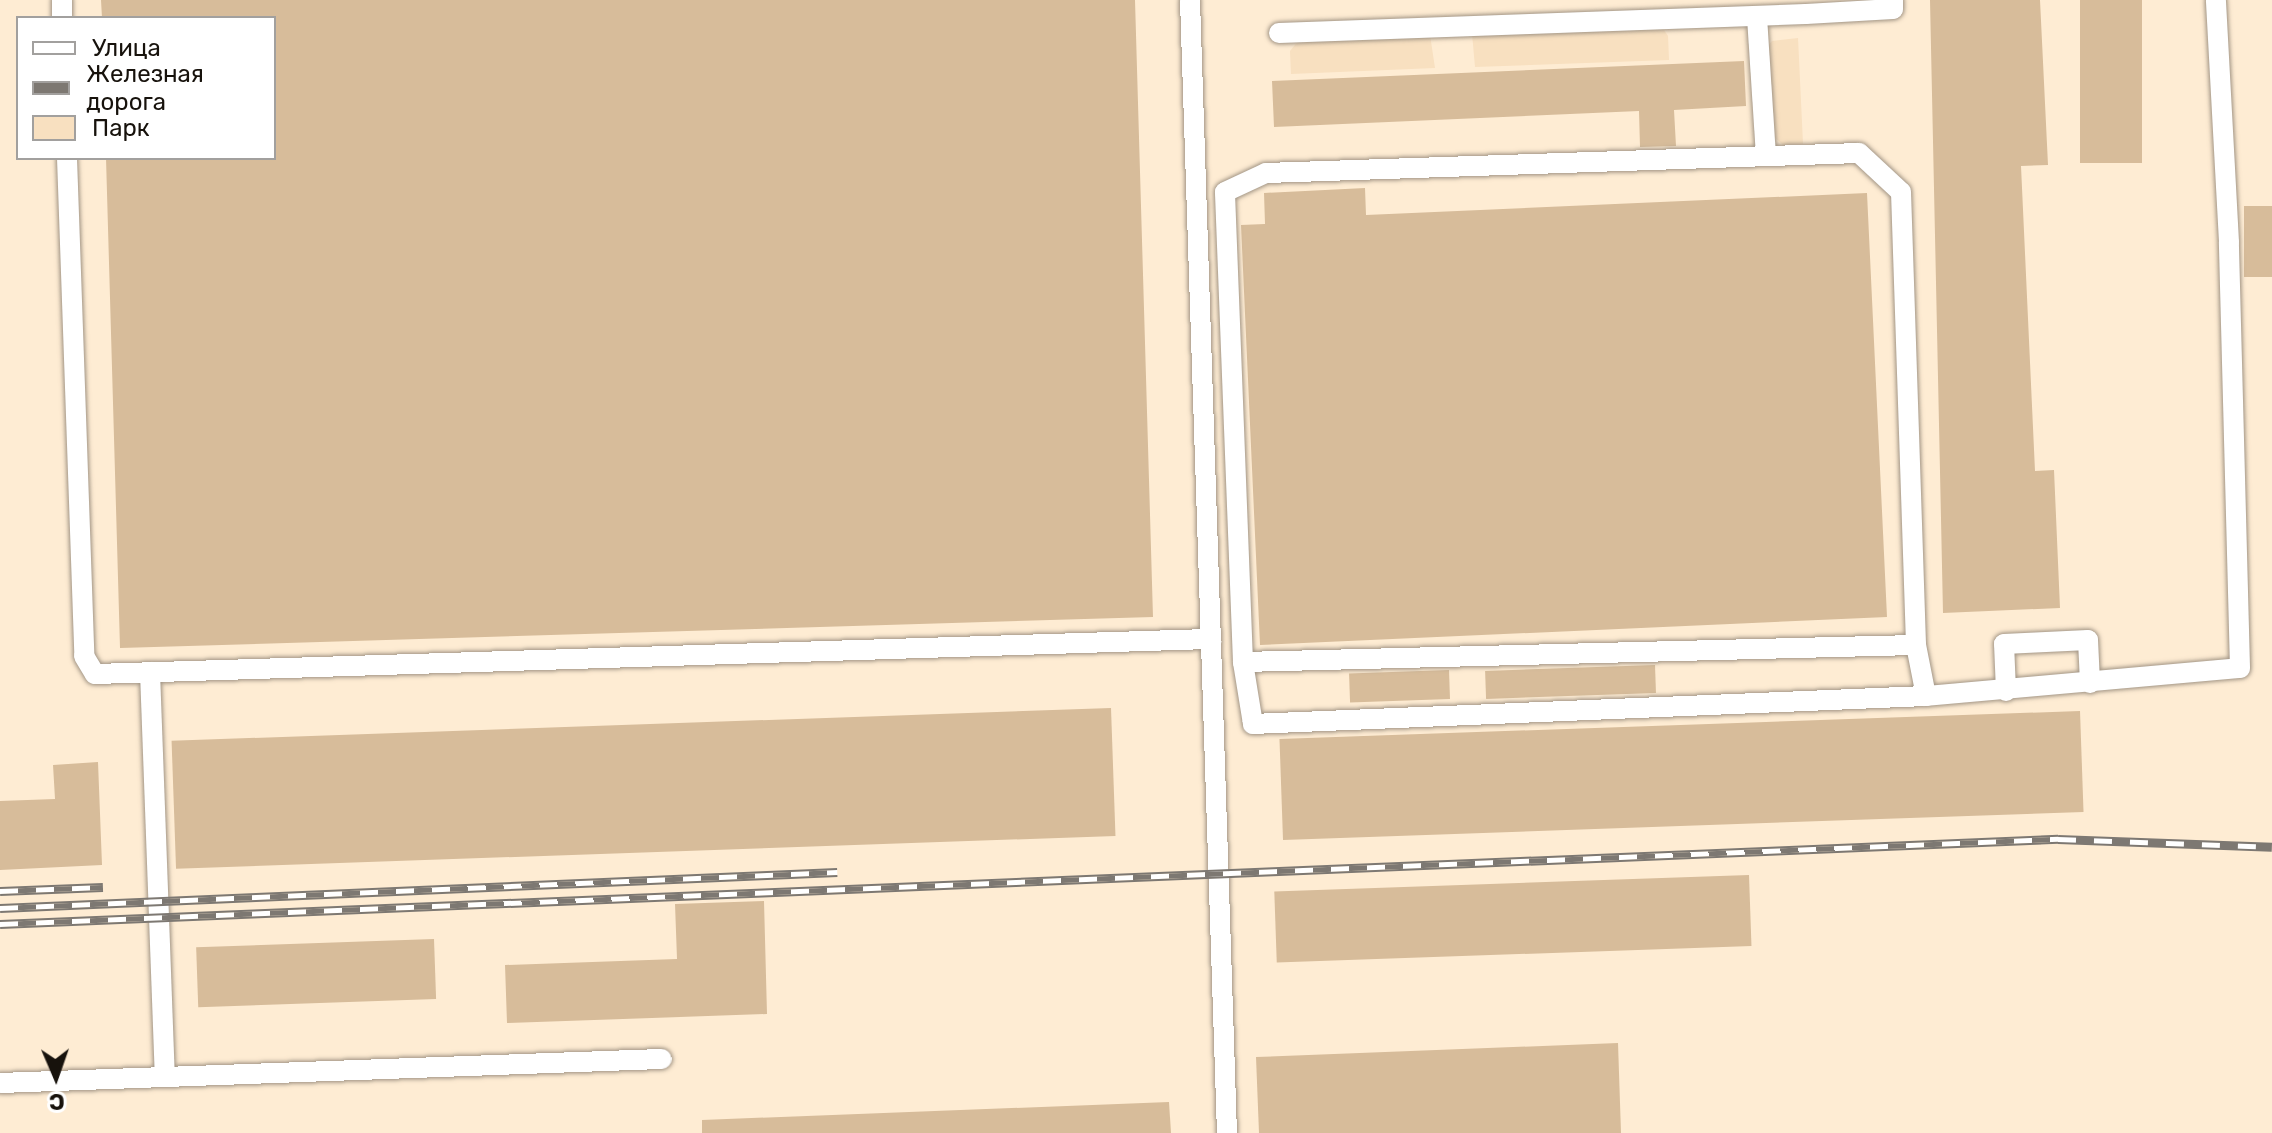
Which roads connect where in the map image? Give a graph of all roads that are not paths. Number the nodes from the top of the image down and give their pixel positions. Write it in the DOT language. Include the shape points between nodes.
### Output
graph roads {
  1 [pos="1190,0"];
  2 [pos="1893,0"];
  3 [pos="2216,0"];
  4 [pos="1757,17"];
  5 [pos="1279,33"];
  6 [pos="1766,156"];
  7 [pos="67,160"];
  8 [pos="1211,639"];
  9 [pos="1916,645"];
  10 [pos="1243,662"];
  11 [pos="150,672"];
  12 [pos="2090,683"];
  13 [pos="2006,691"];
  14 [pos="1926,696"];
  15 [pos="662,1059"];
  16 [pos="165,1077"];
  17 [pos="0,1083"];
  18 [pos="1227,1133"];
  1 -- 8 [label="lane"];
  2 -- 4 [label="lane" via="1893,9"];
  3 -- 12 [label="lane" via="2229,242 2240,668"];
  4 -- 5 [label="lane"];
  4 -- 6 [label="lane"];
  6 -- 9 [label="lane" via="1859,153 1901,192"];
  6 -- 10 [label="lane" via="1266,173 1225,192"];
  7 -- 11 [label="lane" via="84,656 95,674"];
  8 -- 11 [label="lane"];
  8 -- 18 [label="lane"];
  9 -- 10 [label="lane"];
  9 -- 14 [label="lane"];
  10 -- 14 [label="lane" via="1253,724"];
  11 -- 16 [label="lane"];
  12 -- 13 [label="lane"];
  12 -- 13 [label="lane" via="2088,640 2004,644"];
  13 -- 14 [label="lane"];
  15 -- 16 [label="lane"];
  16 -- 17 [label="lane"];
}
